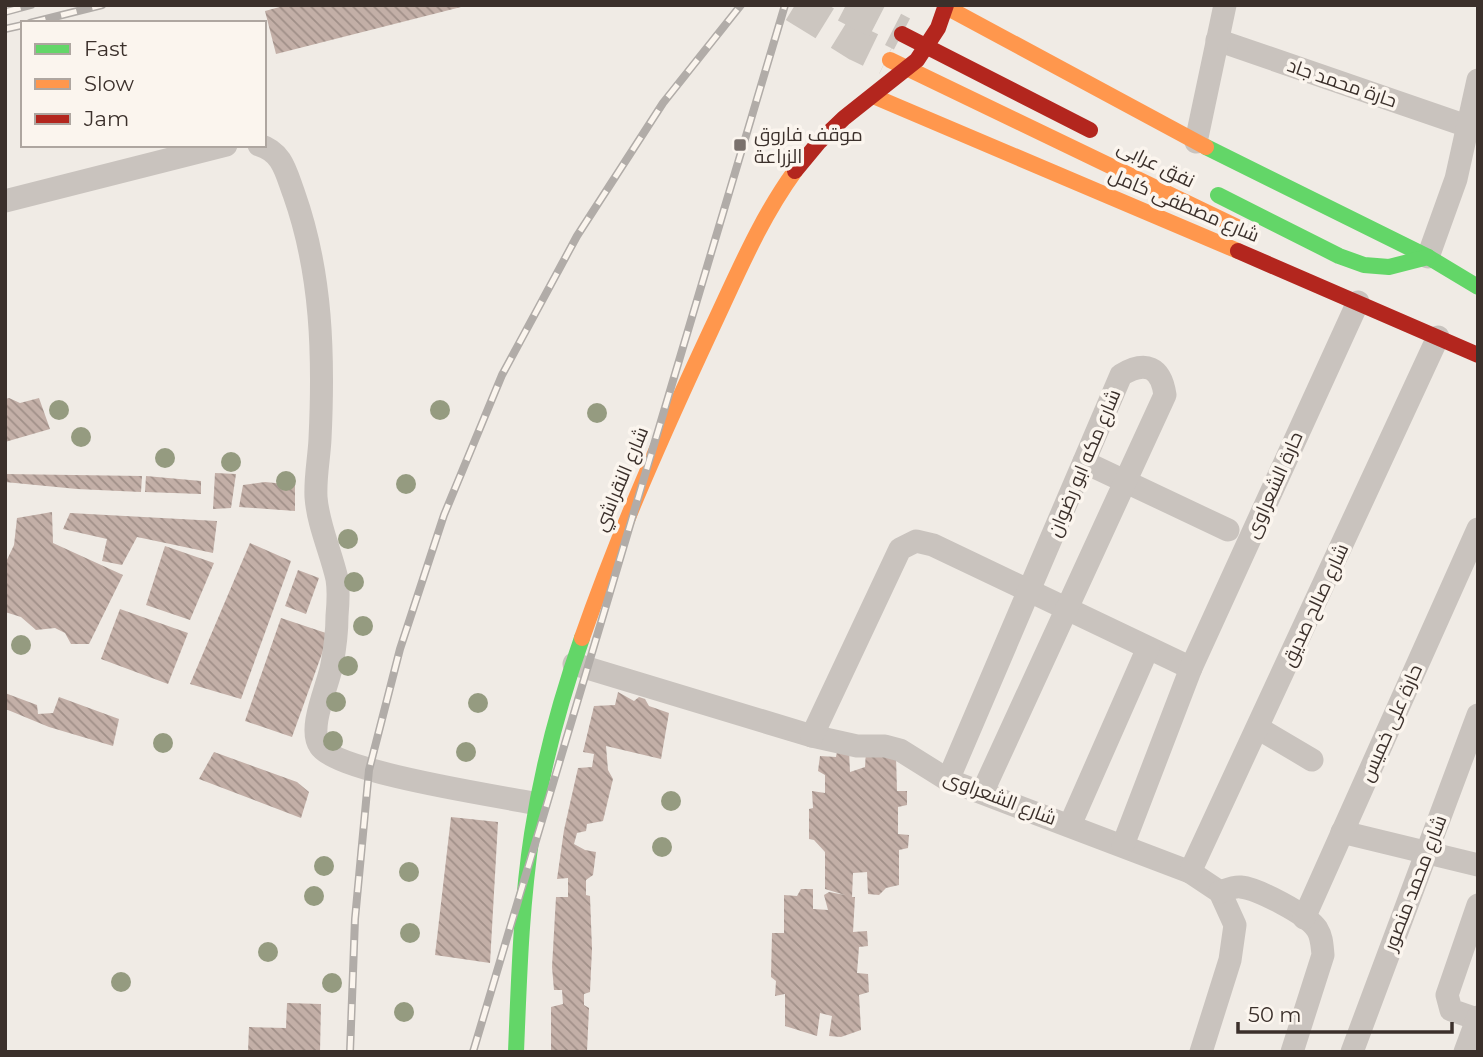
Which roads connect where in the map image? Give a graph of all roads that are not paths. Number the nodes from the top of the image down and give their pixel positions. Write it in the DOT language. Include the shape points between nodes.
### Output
graph roads {
  1 [pos="1225,5"];
  2 [pos="946,6"];
  3 [pos="902,34"];
  4 [pos="1217,40"];
  5 [pos="928,47"];
  6 [pos="887,58"];
  7 [pos="910,69"];
  8 [pos="1478,80"];
  9 [pos="873,96"];
  10 [pos="1467,126"];
  11 [pos="1102,136"];
  12 [pos="1196,142"];
  13 [pos="218,147"];
  14 [pos="266,147"];
  15 [pos="1202,186"];
  16 [pos="5,201"];
  17 [pos="1246,231"];
  18 [pos="1428,257"];
  19 [pos="1478,287"];
  20 [pos="1357,293"];
  21 [pos="1438,337"];
  22 [pos="1478,355"];
  23 [pos="1084,462"];
  24 [pos="1125,482"];
  25 [pos="1478,529"];
  26 [pos="1227,530"];
  27 [pos="1029,591"];
  28 [pos="1067,609"];
  29 [pos="1148,648"];
  30 [pos="575,664"];
  31 [pos="1191,668"];
  32 [pos="1478,715"];
  33 [pos="1258,728"];
  34 [pos="812,736"];
  35 [pos="1312,760"];
  36 [pos="948,780"];
  37 [pos="983,792"];
  38 [pos="538,804"];
  39 [pos="1070,825"];
  40 [pos="1342,832"];
  41 [pos="1123,845"];
  42 [pos="1427,853"];
  43 [pos="1478,865"];
  44 [pos="1190,872"];
  45 [pos="1220,892"];
  46 [pos="1478,905"];
  47 [pos="1304,918"];
  48 [pos="1477,1018"];
  49 [pos="516,1052"];
  50 [pos="1201,1052"];
  51 [pos="1292,1052"];
  52 [pos="1352,1052"];
  53 [pos="1465,1052"];
  1 -- 4 [label="street"];
  2 -- 5 [label="main road, شارع النقراشي"];
  2 -- 12 [label="main road"];
  3 -- 5 [label="main road, نفق عرابى"];
  4 -- 10 [label="street, حارة محمد جاد"];
  4 -- 12 [label="street"];
  5 -- 7 [label="main road, شارع النقراشي"];
  5 -- 11 [label="main road, نفق عرابى"];
  6 -- 7 [label="main road, نفق عرابى"];
  7 -- 9 [label="main road, شارع النقراشي"];
  7 -- 17 [label="main road, نفق عرابى"];
  8 -- 10 [label="street"];
  9 -- 20 [label="main road, شارع مصطفى كامل"];
  9 -- 30 [label="main road, شارع النقراشي" via="820,141 778,194 761,224 648,467 595,598"];
  10 -- 18 [label="street" via="1456,179"];
  12 -- 18 [label="main road"];
  13 -- 16 [label="street"];
  14 -- 38 [label="street" via="280,157 305,225 317,283 321,334 316,502 337,581 332,666 315,733 320,746 369,770"];
  15 -- 18 [label="main road, نفق عرابى" via="1364,265 1389,267"];
  18 -- 19 [label="main road"];
  20 -- 21 [label="main road, شارع مصطفى كامل"];
  20 -- 31 [label="street, حارة الشعراوى"];
  21 -- 22 [label="main road, شارع مصطفى كامل"];
  21 -- 33 [label="street, شارع صالح صديق"];
  23 -- 24 [label="street"];
  23 -- 24 [label="street, شارع مكه ابو رضوان" via="1121,374 1135,366 1151,368 1163,379 1165,395"];
  23 -- 27 [label="street, شارع مكه ابو رضوان"];
  24 -- 26 [label="street"];
  24 -- 28 [label="street, شارع مكه ابو رضوان"];
  25 -- 40 [label="street, حارة على خميس"];
  27 -- 28 [label="street"];
  27 -- 34 [label="street" via="933,545 916,541 900,549"];
  27 -- 36 [label="street, شارع مكه ابو رضوان"];
  28 -- 29 [label="street"];
  28 -- 37 [label="street, شارع مكه ابو رضوان"];
  29 -- 31 [label="street"];
  29 -- 39 [label="street"];
  30 -- 34 [label="street, شارع الشعراوى"];
  30 -- 38 [label="main road, شارع النقراشي"];
  31 -- 41 [label="street, حارة الشعراوى"];
  32 -- 42 [label="street, شارع محمد منصور"];
  33 -- 35 [label="street"];
  33 -- 44 [label="street, شارع صالح صديق"];
  34 -- 36 [label="street, شارع الشعراوى" via="900,750"];
  36 -- 37 [label="street, شارع الشعراوى"];
  37 -- 39 [label="street, شارع الشعراوى"];
  38 -- 49 [label="main road, شارع النقراشي" via="526,874"];
  39 -- 41 [label="street, شارع الشعراوى"];
  40 -- 42 [label="street"];
  40 -- 47 [label="street, حارة على خميس"];
  41 -- 44 [label="street, شارع الشعراوى"];
  42 -- 43 [label="street"];
  42 -- 52 [label="street, شارع محمد منصور"];
  44 -- 45 [label="street, شارع الشعراوى"];
  45 -- 47 [label="street" via="1238,886 1256,890"];
  45 -- 50 [label="street" via="1235,925 1230,960"];
  46 -- 48 [label="street" via="1447,995 1451,1010"];
  47 -- 51 [label="street" via="1316,927 1323,955"];
  48 -- 53 [label="street"];
}
